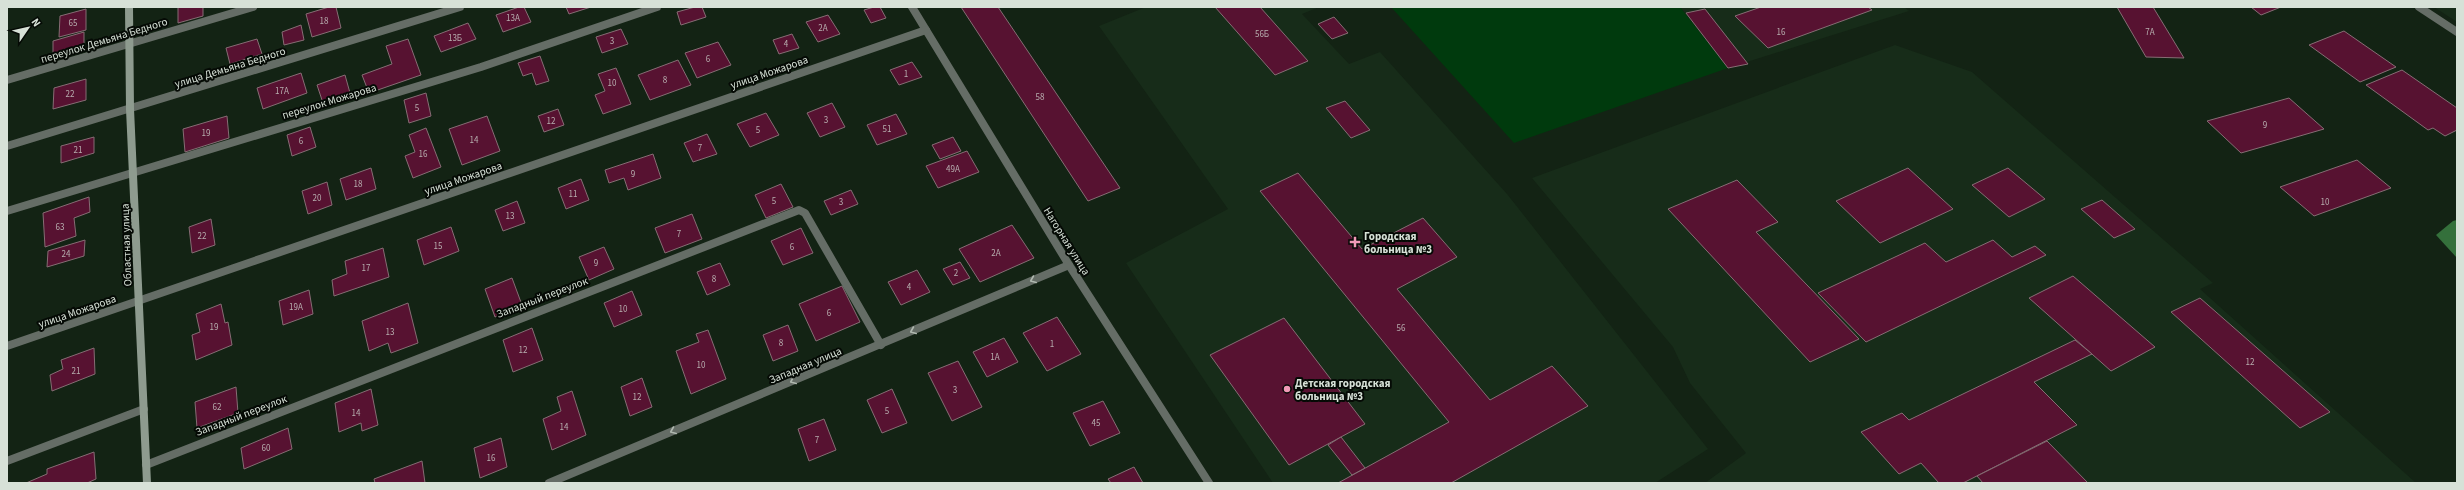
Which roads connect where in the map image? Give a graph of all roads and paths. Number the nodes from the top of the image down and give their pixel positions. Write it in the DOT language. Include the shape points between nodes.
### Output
graph roads {
  1 [pos="129,7"];
  2 [pos="253,7"];
  3 [pos="460,7"];
  4 [pos="657,7"];
  5 [pos="912,7"];
  6 [pos="2419,7"];
  7 [pos="926,30"];
  8 [pos="2457,32"];
  9 [pos="130,44"];
  10 [pos="7,80"];
  11 [pos="130,109"];
  12 [pos="7,146"];
  13 [pos="135,171"];
  14 [pos="7,211"];
  15 [pos="1068,265"];
  16 [pos="140,302"];
  17 [pos="881,345"];
  18 [pos="7,346"];
  19 [pos="144,409"];
  20 [pos="7,461"];
  21 [pos="146,465"];
  22 [pos="147,483"];
  23 [pos="549,483"];
  24 [pos="1209,483"];
  1 -- 9 [label="main road, Областная улица"];
  2 -- 9 [label="street, переулок Демьяна Бедного"];
  3 -- 11 [label="street, улица Демьяна Бедного"];
  4 -- 13 [label="street, переулок Можарова" via="481,67"];
  5 -- 7 [label="street, Нагорная улица"];
  6 -- 8 [label="street"];
  7 -- 15 [label="street, Нагорная улица"];
  7 -- 16 [label="street, улица Можарова"];
  9 -- 10 [label="street, переулок Демьяна Бедного"];
  9 -- 11 [label="main road, Областная улица"];
  11 -- 12 [label="street, улица Демьяна Бедного"];
  11 -- 13 [label="main road, Областная улица"];
  13 -- 14 [label="street, переулок Можарова"];
  13 -- 16 [label="main road, Областная улица"];
  15 -- 17 [label="street, Западная улица, one-way"];
  15 -- 24 [label="street, Нагорная улица"];
  16 -- 18 [label="street, улица Можарова"];
  16 -- 19 [label="main road, Областная улица"];
  17 -- 21 [label="street, Западный переулок" via="805,213 799,210"];
  17 -- 23 [label="street, Западная улица, one-way"];
  19 -- 20 [label="street"];
  19 -- 21 [label="main road, Областная улица"];
  21 -- 22 [label="main road, Областная улица"];
}
